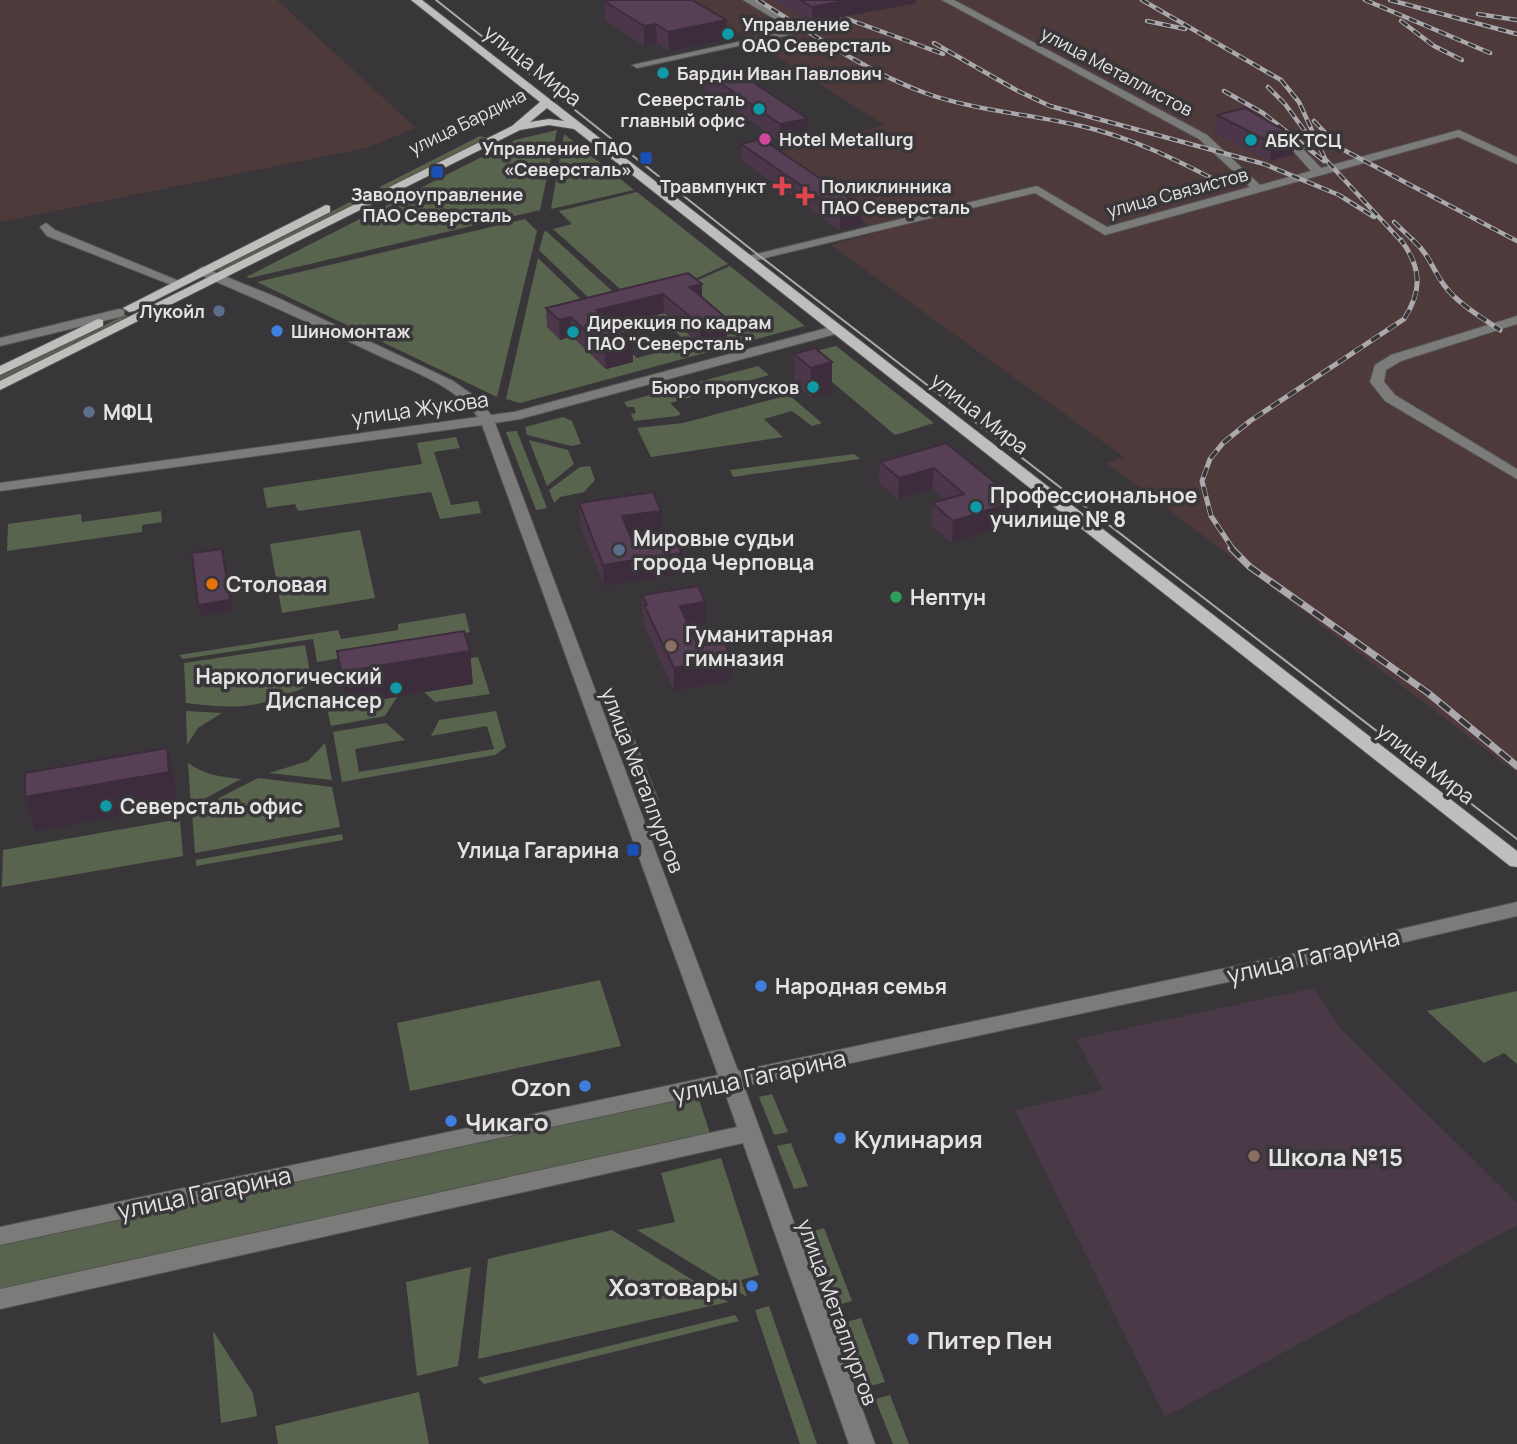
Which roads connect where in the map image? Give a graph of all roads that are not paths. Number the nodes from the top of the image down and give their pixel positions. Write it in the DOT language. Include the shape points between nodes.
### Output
graph roads {
  1 [pos="416,0"];
  2 [pos="748,0"];
  3 [pos="947,0"];
  4 [pos="637,65"];
  5 [pos="547,102"];
  6 [pos="578,127"];
  7 [pos="516,128"];
  8 [pos="1268,134"];
  9 [pos="1517,161"];
  10 [pos="410,168"];
  11 [pos="426,173"];
  12 [pos="1318,173"];
  13 [pos="1258,189"];
  14 [pos="46,227"];
  15 [pos="748,260"];
  16 [pos="202,271"];
  17 [pos="219,277"];
  18 [pos="177,283"];
  19 [pos="119,313"];
  20 [pos="1517,320"];
  21 [pos="838,329"];
  22 [pos="0,342"];
  23 [pos="0,371"];
  24 [pos="0,386"];
  25 [pos="487,419"];
  26 [pos="1517,475"];
  27 [pos="0,487"];
  28 [pos="1517,861"];
  29 [pos="1517,909"];
  30 [pos="731,1080"];
  31 [pos="748,1133"];
  32 [pos="0,1236"];
  33 [pos="0,1299"];
  34 [pos="862,1444"];
  1 -- 5 [label="main road, улица Мира"];
  2 -- 4 [label="street" via="802,31"];
  3 -- 13 [label="street, улица Металлистов" via="1203,137"];
  5 -- 6 [label="main road, улица Мира"];
  5 -- 7 [label="main road, улица Бардина"];
  5 -- 10 [label="main road, улица Бардина"];
  6 -- 7 [label="main road" via="549,122"];
  6 -- 15 [label="main road, улица Мира"];
  7 -- 11 [label="main road, улица Бардина"];
  8 -- 12 [label="street" via="1299,151"];
  9 -- 12 [label="street, улица Связистов" via="1459,133"];
  10 -- 11 [label="main road"];
  10 -- 16 [label="main road, улица Бардина"];
  11 -- 17 [label="main road, улица Бардина"];
  12 -- 13 [label="street, улица Связистов"];
  13 -- 15 [label="street, улица Связистов" via="1105,231 1037,189"];
  14 -- 18 [label="street" via="51,233"];
  15 -- 21 [label="main road, улица Мира"];
  16 -- 17 [label="street, улица Металлургов"];
  16 -- 18 [label="main road, улица Бардина"];
  17 -- 24 [label="main road, улица Бардина"];
  17 -- 25 [label="street, улица Металлургов" via="447,384 475,403"];
  18 -- 19 [label="main road, улица Бардина"];
  19 -- 22 [label="street"];
  19 -- 23 [label="main road, улица Бардина"];
  20 -- 26 [label="street" via="1396,358 1380,368 1377,382 1390,398"];
  21 -- 25 [label="street, улица Жукова"];
  21 -- 28 [label="main road, улица Мира"];
  25 -- 27 [label="street, улица Жукова"];
  25 -- 30 [label="street, улица Металлургов"];
  29 -- 30 [label="street, улица Гагарина"];
  30 -- 31 [label="street, улица Металлургов"];
  30 -- 32 [label="street, улица Гагарина"];
  31 -- 33 [label="street"];
  31 -- 34 [label="street, улица Металлургов"];
}
